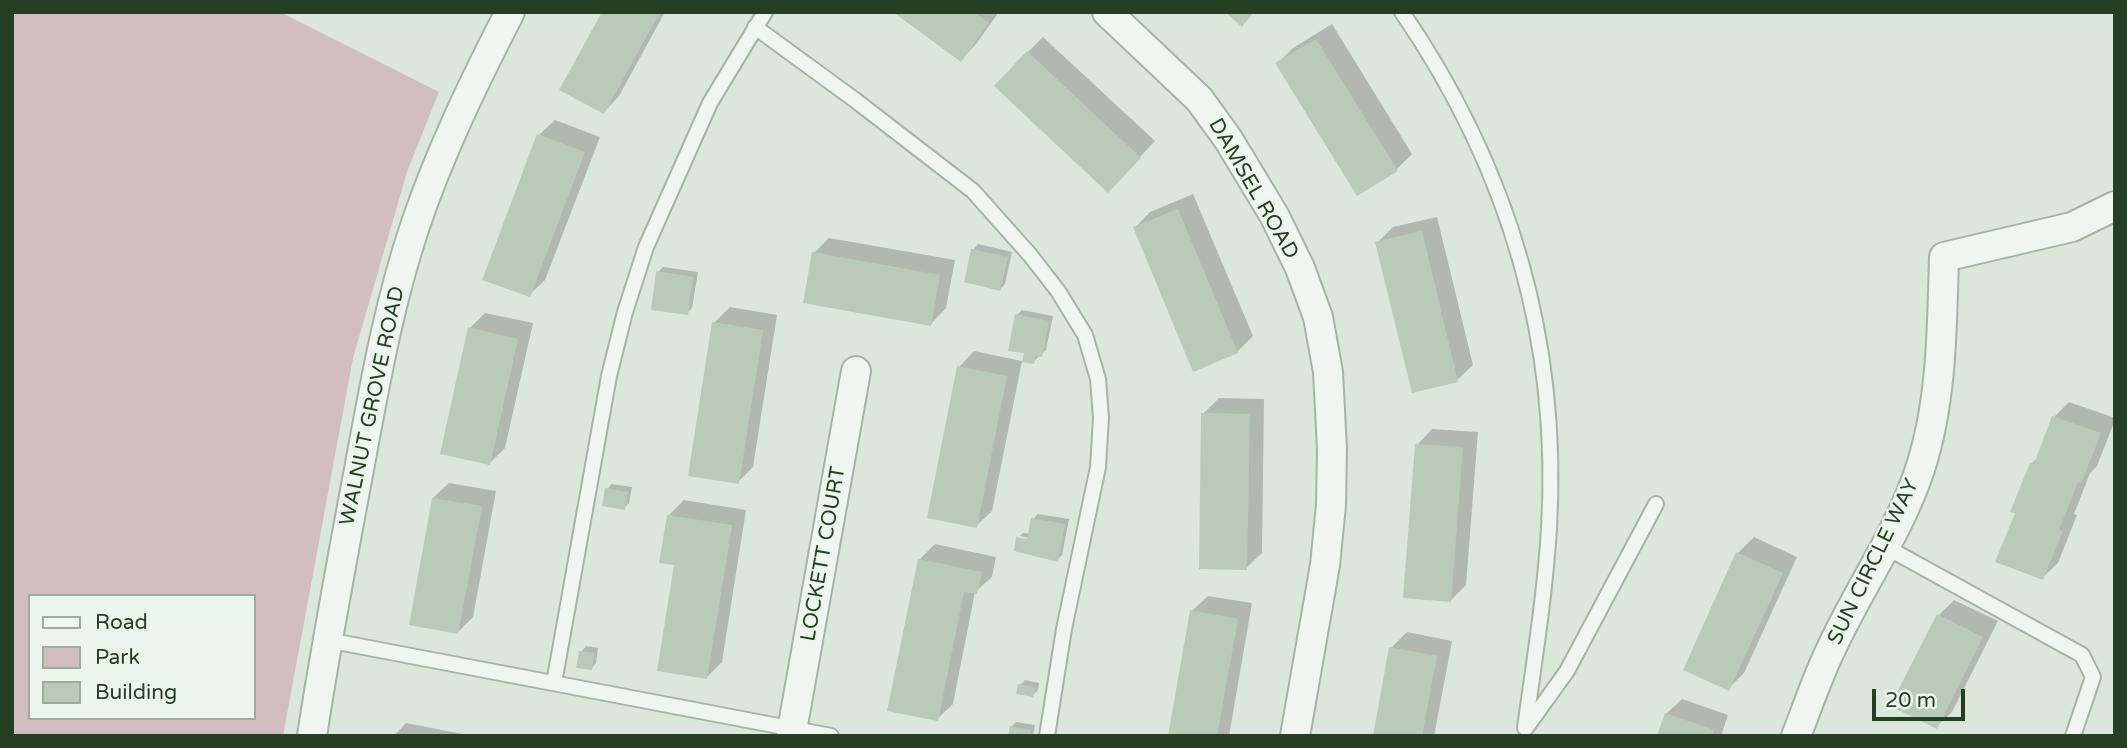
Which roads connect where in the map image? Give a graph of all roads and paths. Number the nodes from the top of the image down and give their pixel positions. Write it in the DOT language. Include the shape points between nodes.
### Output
graph roads {
  1 [pos="510,12"];
  2 [pos="765,12"];
  3 [pos="1107,12"];
  4 [pos="1402,12"];
  5 [pos="755,27"];
  6 [pos="2115,206"];
  7 [pos="856,371"];
  8 [pos="1656,504"];
  9 [pos="1884,546"];
  10 [pos="327,640"];
  11 [pos="554,683"];
  12 [pos="792,732"];
  13 [pos="1525,732"];
  14 [pos="312,736"];
  15 [pos="831,736"];
  16 [pos="1047,736"];
  17 [pos="1295,736"];
  18 [pos="1796,736"];
  19 [pos="2073,736"];
  1 -- 10 [label="street, WALNUT GROVE ROAD" via="437,165 398,281"];
  2 -- 5 [label="lane"];
  3 -- 17 [label="street, DAMSEL ROAD" via="1199,99 1228,139 1274,215 1318,317 1328,372 1331,505"];
  4 -- 13 [label="lane" via="1476,140 1507,213 1544,372 1549,528"];
  5 -- 11 [label="lane" via="690,146 646,247 625,312 609,376"];
  5 -- 16 [label="lane" via="973,191 1058,291 1085,335 1098,379 1098,467"];
  6 -- 9 [label="street, SUN CIRCLE WAY" via="2072,228 1944,257 1942,335 1932,422 1919,471"];
  7 -- 12 [label="street, LOCKETT COURT"];
  8 -- 13 [label="lane" via="1567,671"];
  9 -- 18 [label="street, SUN CIRCLE WAY" via="1831,648"];
  9 -- 19 [label="lane" via="2082,655 2093,677"];
  10 -- 11 [label="lane"];
  10 -- 14 [label="street, WALNUT GROVE ROAD"];
  11 -- 12 [label="lane"];
  12 -- 15 [label="lane"];
}
